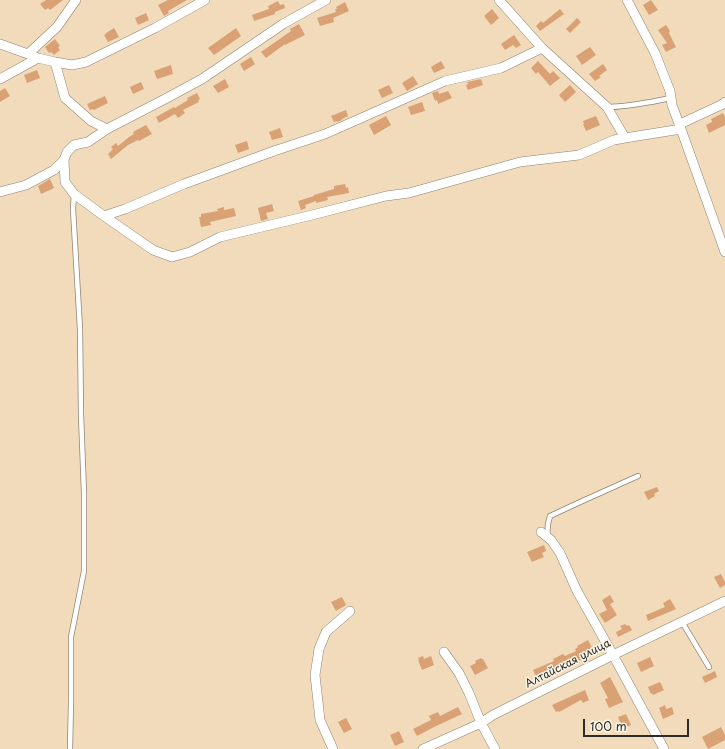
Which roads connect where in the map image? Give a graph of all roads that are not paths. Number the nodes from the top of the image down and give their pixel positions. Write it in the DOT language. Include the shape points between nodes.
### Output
graph roads {
  1 [pos="76,0"];
  2 [pos="205,0"];
  3 [pos="326,0"];
  4 [pos="498,0"];
  5 [pos="627,0"];
  6 [pos="0,44"];
  7 [pos="542,48"];
  8 [pos="28,54"];
  9 [pos="38,58"];
  10 [pos="54,62"];
  11 [pos="0,79"];
  12 [pos="671,98"];
  13 [pos="725,102"];
  14 [pos="607,107"];
  15 [pos="680,126"];
  16 [pos="107,129"];
  17 [pos="625,138"];
  18 [pos="64,160"];
  19 [pos="0,192"];
  20 [pos="74,194"];
  21 [pos="104,216"];
  22 [pos="725,252"];
  23 [pos="638,476"];
  24 [pos="544,534"];
  25 [pos="725,601"];
  26 [pos="350,611"];
  27 [pos="682,622"];
  28 [pos="444,652"];
  29 [pos="613,655"];
  30 [pos="709,667"];
  31 [pos="481,724"];
  32 [pos="70,749"];
  33 [pos="333,749"];
  34 [pos="423,749"];
  35 [pos="494,749"];
  36 [pos="664,749"];
  1 -- 8 [label="street" via="57,27"];
  2 -- 10 [label="street" via="86,62 72,65"];
  3 -- 16 [label="street" via="283,24 202,79"];
  4 -- 7 [label="street"];
  5 -- 12 [label="street" via="655,53"];
  6 -- 8 [label="street"];
  7 -- 14 [label="street"];
  7 -- 21 [label="street" via="501,68 445,81 325,134 184,184"];
  8 -- 9 [label="street"];
  9 -- 10 [label="street"];
  9 -- 11 [label="street"];
  10 -- 16 [label="street" via="65,98 91,121"];
  12 -- 14 [label="lane" via="636,105"];
  12 -- 15 [label="street"];
  13 -- 15 [label="street"];
  14 -- 17 [label="street"];
  15 -- 17 [label="street"];
  15 -- 22 [label="street"];
  16 -- 18 [label="street" via="88,142 74,145"];
  17 -- 21 [label="street" via="579,155 520,162 409,193 386,196 220,237 190,252 172,257 153,250"];
  18 -- 19 [label="street" via="54,170 26,186"];
  18 -- 20 [label="street" via="65,182"];
  20 -- 21 [label="street"];
  20 -- 32 [label="lane" via="80,329 84,571 71,637"];
  23 -- 24 [label="lane" via="550,516"];
  24 -- 29 [label="street" via="560,553"];
  25 -- 27 [label="street, Алтайская улица"];
  26 -- 33 [label="street" via="326,632 319,649 315,675 320,720"];
  27 -- 29 [label="street, Алтайская улица"];
  27 -- 30 [label="lane"];
  28 -- 31 [label="street" via="469,692"];
  29 -- 31 [label="street, Алтайская улица"];
  29 -- 36 [label="street"];
  31 -- 34 [label="street, Алтайская улица"];
  31 -- 35 [label="street"];
}
